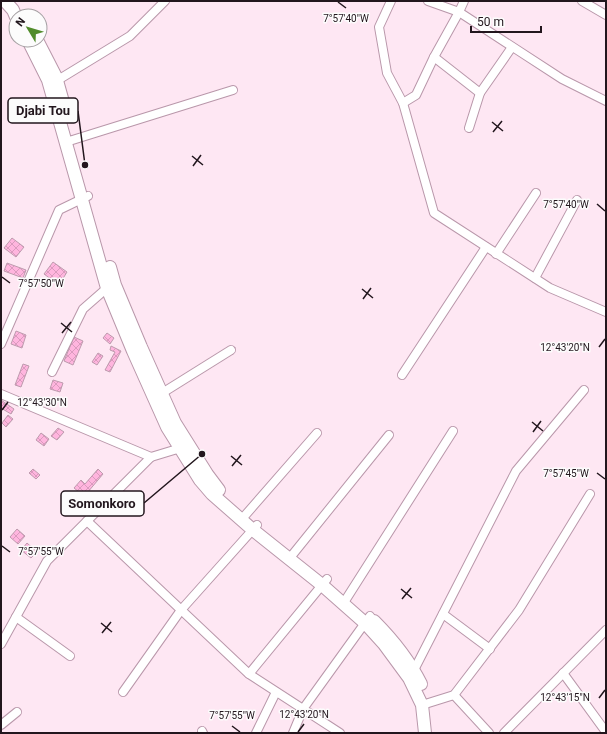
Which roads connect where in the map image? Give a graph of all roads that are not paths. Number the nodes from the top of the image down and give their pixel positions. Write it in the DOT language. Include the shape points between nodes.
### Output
graph roads {
  1 [pos="165,1"];
  2 [pos="391,1"];
  3 [pos="428,1"];
  4 [pos="464,1"];
  5 [pos="582,1"];
  6 [pos="459,12"];
  7 [pos="606,15"];
  8 [pos="512,47"];
  9 [pos="32,48"];
  10 [pos="40,48"];
  11 [pos="434,56"];
  12 [pos="53,82"];
  13 [pos="233,90"];
  14 [pos="480,93"];
  15 [pos="606,101"];
  16 [pos="403,102"];
  17 [pos="469,128"];
  18 [pos="70,141"];
  19 [pos="536,193"];
  20 [pos="85,197"];
  21 [pos="577,200"];
  22 [pos="486,247"];
  23 [pos="496,254"];
  24 [pos="534,278"];
  25 [pos="111,286"];
  26 [pos="606,312"];
  27 [pos="1,344"];
  28 [pos="231,350"];
  29 [pos="52,372"];
  30 [pos="402,375"];
  31 [pos="584,390"];
  32 [pos="1,394"];
  33 [pos="158,395"];
  34 [pos="454,431"];
  35 [pos="317,433"];
  36 [pos="389,435"];
  37 [pos="185,447"];
  38 [pos="151,457"];
  39 [pos="590,494"];
  40 [pos="243,517"];
  41 [pos="87,521"];
  42 [pos="255,528"];
  43 [pos="292,556"];
  44 [pos="325,582"];
  45 [pos="345,600"];
  46 [pos="181,610"];
  47 [pos="443,614"];
  48 [pos="16,617"];
  49 [pos="367,620"];
  50 [pos="606,630"];
  51 [pos="1,644"];
  52 [pos="490,649"];
  53 [pos="70,656"];
  54 [pos="563,673"];
  55 [pos="249,674"];
  56 [pos="412,674"];
  57 [pos="123,692"];
  58 [pos="276,692"];
  59 [pos="454,695"];
  60 [pos="426,704"];
  61 [pos="303,709"];
  62 [pos="17,712"];
  63 [pos="1,726"];
  64 [pos="606,731"];
  65 [pos="256,733"];
  66 [pos="293,733"];
  67 [pos="340,733"];
  68 [pos="425,733"];
  69 [pos="434,733"];
  70 [pos="490,733"];
  71 [pos="504,733"];
  1 -- 12 [label="street" via="130,36"];
  2 -- 16 [label="street" via="380,27 387,74"];
  3 -- 6 [label="street"];
  4 -- 6 [label="street"];
  5 -- 7 [label="street"];
  6 -- 8 [label="street"];
  6 -- 11 [label="street"];
  8 -- 14 [label="street"];
  8 -- 15 [label="street" via="562,79"];
  9 -- 12 [label="main road" via="48,80"];
  10 -- 12 [label="main road"];
  11 -- 14 [label="street"];
  11 -- 16 [label="street" via="416,95"];
  12 -- 18 [label="main road"];
  13 -- 18 [label="street"];
  14 -- 17 [label="street"];
  16 -- 22 [label="street" via="434,213"];
  18 -- 20 [label="main road"];
  19 -- 23 [label="street"];
  20 -- 25 [label="main road"];
  20 -- 27 [label="street" via="59,210"];
  21 -- 24 [label="street"];
  22 -- 23 [label="street"];
  22 -- 30 [label="street"];
  23 -- 24 [label="street"];
  24 -- 26 [label="street" via="550,288"];
  25 -- 29 [label="street" via="83,309"];
  25 -- 33 [label="main road" via="141,347"];
  28 -- 33 [label="street"];
  31 -- 47 [label="street" via="516,471"];
  32 -- 38 [label="street"];
  33 -- 37 [label="main road" via="175,423"];
  34 -- 45 [label="street"];
  35 -- 40 [label="street"];
  36 -- 43 [label="street"];
  37 -- 38 [label="street"];
  37 -- 40 [label="main road"];
  38 -- 41 [label="street"];
  39 -- 52 [label="street" via="519,610"];
  40 -- 42 [label="main road"];
  41 -- 46 [label="street"];
  41 -- 48 [label="street" via="47,561"];
  42 -- 43 [label="main road"];
  42 -- 46 [label="street"];
  43 -- 44 [label="main road"];
  44 -- 45 [label="main road"];
  44 -- 55 [label="street"];
  45 -- 49 [label="main road"];
  46 -- 55 [label="street"];
  46 -- 57 [label="street"];
  47 -- 52 [label="street"];
  47 -- 56 [label="street"];
  48 -- 51 [label="street"];
  48 -- 53 [label="street"];
  49 -- 56 [label="main road" via="390,638"];
  49 -- 61 [label="street"];
  50 -- 54 [label="street"];
  52 -- 59 [label="street"];
  54 -- 64 [label="street"];
  54 -- 71 [label="street"];
  55 -- 58 [label="street"];
  56 -- 60 [label="main road"];
  58 -- 61 [label="street"];
  58 -- 65 [label="street"];
  59 -- 60 [label="street"];
  59 -- 70 [label="street"];
  60 -- 68 [label="main road"];
  60 -- 69 [label="main road"];
  61 -- 66 [label="street"];
  61 -- 67 [label="street"];
  62 -- 63 [label="street"];
}
